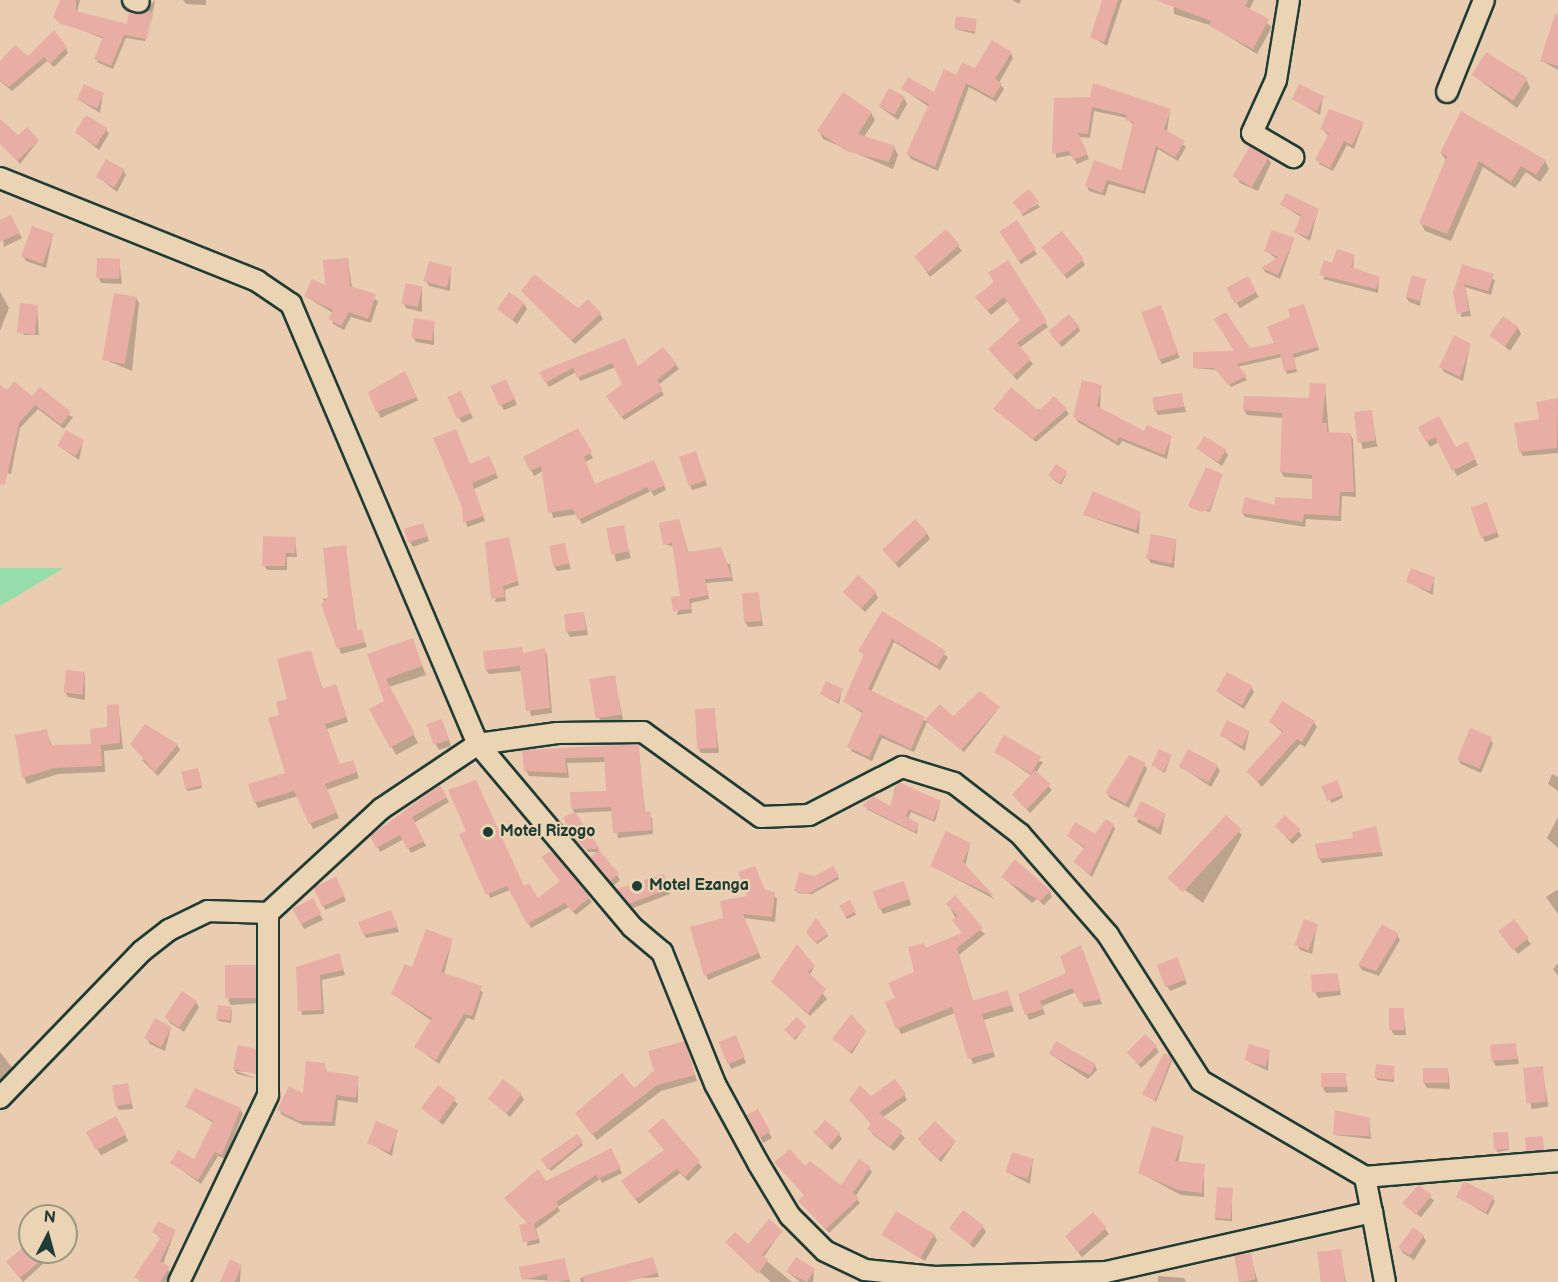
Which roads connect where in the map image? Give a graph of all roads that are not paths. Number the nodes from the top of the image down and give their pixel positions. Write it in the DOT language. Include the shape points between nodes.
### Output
graph roads {
  1 [pos="1289,0"];
  2 [pos="1484,0"];
  3 [pos="1447,92"];
  4 [pos="1293,157"];
  5 [pos="0,178"];
  6 [pos="478,744"];
  7 [pos="268,914"];
  8 [pos="0,1098"];
  9 [pos="1558,1161"];
  10 [pos="1365,1177"];
  11 [pos="1372,1212"];
  12 [pos="179,1282"];
  13 [pos="1385,1282"];
  1 -- 4 [label="street" via="1276,80 1252,133"];
  2 -- 3 [label="street"];
  5 -- 6 [label="street" via="257,281 291,304"];
  6 -- 7 [label="street" via="381,809"];
  6 -- 10 [label="street" via="556,733 643,732 761,817 809,815 902,766 954,783 1020,834 1108,935 1201,1081"];
  6 -- 11 [label="street" via="632,927 662,952 715,1084 752,1153 790,1216 825,1251 865,1270 935,1277 1106,1272"];
  7 -- 8 [label="street" via="208,911 170,930 142,951"];
  7 -- 12 [label="street" via="268,1095"];
  9 -- 10 [label="street"];
  10 -- 11 [label="street"];
  11 -- 13 [label="street"];
}
